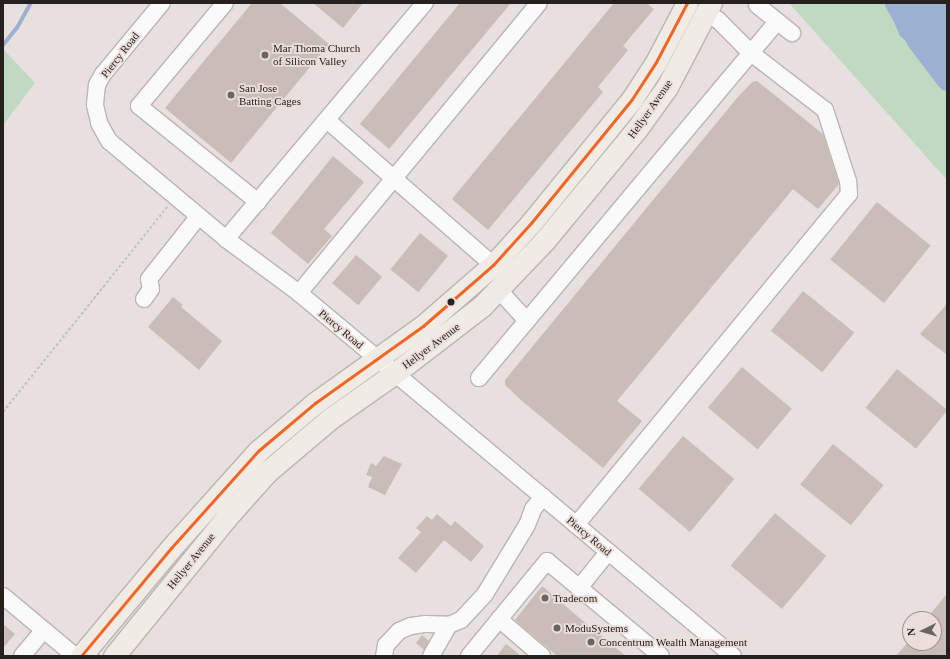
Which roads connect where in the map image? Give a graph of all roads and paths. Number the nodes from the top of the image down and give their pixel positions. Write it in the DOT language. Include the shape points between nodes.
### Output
graph roads {
  1 [pos="162,3"];
  2 [pos="225,3"];
  3 [pos="425,3"];
  4 [pos="539,3"];
  5 [pos="687,3"];
  6 [pos="757,5"];
  7 [pos="708,8"];
  8 [pos="777,21"];
  9 [pos="792,33"];
  10 [pos="751,53"];
  11 [pos="328,120"];
  12 [pos="393,177"];
  13 [pos="175,197"];
  14 [pos="258,202"];
  15 [pos="199,216"];
  16 [pos="226,239"];
  17 [pos="493,265"];
  18 [pos="498,289"];
  19 [pos="299,293"];
  20 [pos="144,299"];
  21 [pos="527,321"];
  22 [pos="376,359"];
  23 [pos="395,374"];
  24 [pos="479,378"];
  25 [pos="3,412"];
  26 [pos="543,497"];
  27 [pos="576,525"];
  28 [pos="608,552"];
  29 [pos="579,588"];
  30 [pos="3,596"];
  31 [pos="499,619"];
  32 [pos="449,625"];
  33 [pos="44,630"];
  34 [pos="725,654"];
  35 [pos="22,656"];
  36 [pos="75,656"];
  37 [pos="81,656"];
  38 [pos="114,656"];
  39 [pos="384,656"];
  40 [pos="431,656"];
  41 [pos="469,656"];
  42 [pos="542,656"];
  43 [pos="661,656"];
  1 -- 13 [label="street, Piercy Road" via="103,74 97,85 95,105 99,123 109,141"];
  2 -- 14 [label="street" via="139,106"];
  3 -- 11 [label="street"];
  4 -- 12 [label="street"];
  5 -- 7 [label="main road"];
  5 -- 17 [label="main road, Hellyer Avenue" via="656,62 632,99 531,223"];
  6 -- 8 [label="street"];
  7 -- 10 [label="street"];
  7 -- 18 [label="main road, Hellyer Avenue" via="667,88 636,130 544,240"];
  8 -- 9 [label="street"];
  8 -- 10 [label="street"];
  10 -- 21 [label="street"];
  10 -- 27 [label="street" via="826,110 848,181 848,194"];
  11 -- 12 [label="street"];
  11 -- 14 [label="street"];
  12 -- 17 [label="street"];
  12 -- 19 [label="street"];
  13 -- 15 [label="street, Piercy Road"];
  13 -- 25 [label="path" via="115,268"];
  14 -- 16 [label="street"];
  15 -- 16 [label="street, Piercy Road"];
  15 -- 20 [label="street" via="149,279 151,289"];
  16 -- 19 [label="street, Piercy Road"];
  17 -- 22 [label="main road, Hellyer Avenue" via="423,326"];
  18 -- 21 [label="street"];
  18 -- 23 [label="main road, Hellyer Avenue" via="467,318"];
  19 -- 22 [label="street, Piercy Road"];
  21 -- 24 [label="street"];
  22 -- 23 [label="street, Piercy Road"];
  22 -- 37 [label="main road, Hellyer Avenue" via="315,403 258,451 171,548"];
  23 -- 26 [label="street, Piercy Road"];
  23 -- 38 [label="main road, Hellyer Avenue" via="330,418 267,472 226,518"];
  26 -- 27 [label="street, Piercy Road"];
  26 -- 32 [label="street" via="533,509 485,594 461,620"];
  27 -- 28 [label="street, Piercy Road"];
  28 -- 29 [label="street"];
  28 -- 34 [label="street, Piercy Road"];
  29 -- 31 [label="street" via="547,561"];
  29 -- 43 [label="street"];
  30 -- 33 [label="street"];
  31 -- 41 [label="street"];
  31 -- 42 [label="street"];
  32 -- 39 [label="street" via="426,624 400,631 386,645"];
  32 -- 40 [label="street"];
  33 -- 35 [label="street"];
  33 -- 36 [label="street"];
}
